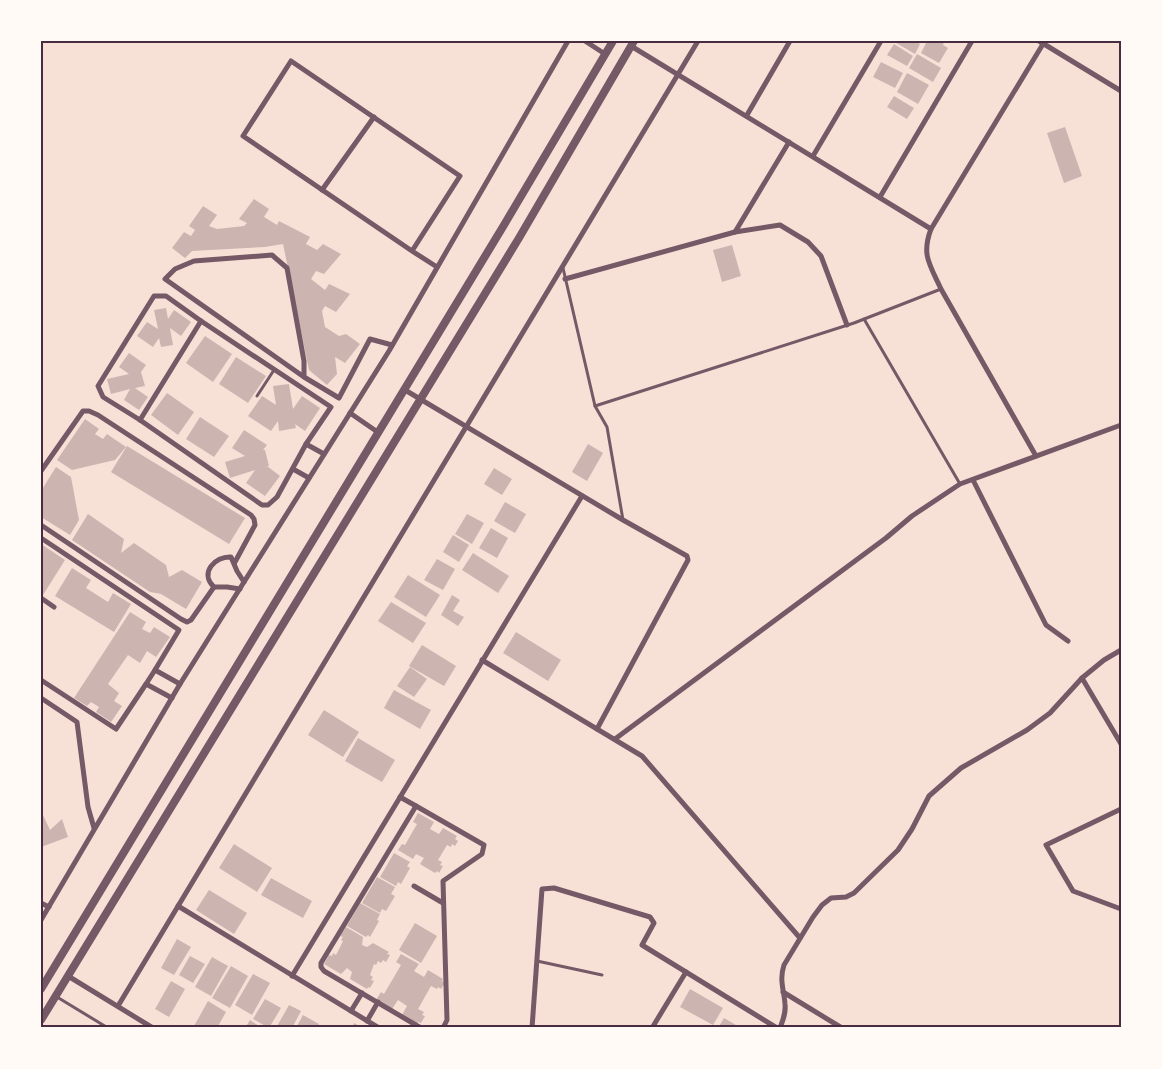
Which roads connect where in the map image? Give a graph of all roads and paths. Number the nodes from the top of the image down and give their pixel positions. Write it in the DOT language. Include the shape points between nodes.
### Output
graph roads {
  1 [pos="568,41"];
  2 [pos="585,41"];
  3 [pos="613,41"];
  4 [pos="698,41"];
  5 [pos="790,41"];
  6 [pos="881,41"];
  7 [pos="972,41"];
  8 [pos="1041,43"];
  9 [pos="633,44"];
  10 [pos="605,54"];
  11 [pos="678,74"];
  12 [pos="1121,90"];
  13 [pos="747,115"];
  14 [pos="374,117"];
  15 [pos="790,142"];
  16 [pos="813,156"];
  17 [pos="322,190"];
  18 [pos="880,197"];
  19 [pos="931,229"];
  20 [pos="735,232"];
  21 [pos="412,251"];
  22 [pos="438,267"];
  23 [pos="562,267"];
  24 [pos="565,279"];
  25 [pos="941,289"];
  26 [pos="864,319"];
  27 [pos="201,321"];
  28 [pos="847,325"];
  29 [pos="392,345"];
  30 [pos="274,369"];
  31 [pos="304,377"];
  32 [pos="405,390"];
  33 [pos="257,396"];
  34 [pos="420,400"];
  35 [pos="595,406"];
  36 [pos="350,412"];
  37 [pos="140,420"];
  38 [pos="1121,425"];
  39 [pos="466,427"];
  40 [pos="378,433"];
  41 [pos="306,444"];
  42 [pos="324,454"];
  43 [pos="1036,456"];
  44 [pos="293,469"];
  45 [pos="41,471"];
  46 [pos="309,478"];
  47 [pos="973,480"];
  48 [pos="960,484"];
  49 [pos="582,496"];
  50 [pos="623,520"];
  51 [pos="41,525"];
  52 [pos="41,538"];
  53 [pos="235,562"];
  54 [pos="244,582"];
  55 [pos="214,587"];
  56 [pos="240,589"];
  57 [pos="41,598"];
  58 [pos="54,607"];
  59 [pos="1068,641"];
  60 [pos="1121,650"];
  61 [pos="482,660"];
  62 [pos="155,670"];
  63 [pos="1082,678"];
  64 [pos="41,680"];
  65 [pos="146,684"];
  66 [pos="180,684"];
  67 [pos="41,698"];
  68 [pos="172,698"];
  69 [pos="597,729"];
  70 [pos="614,739"];
  71 [pos="1121,744"];
  72 [pos="400,797"];
  73 [pos="416,806"];
  74 [pos="1121,809"];
  75 [pos="94,828"];
  76 [pos="414,886"];
  77 [pos="41,903"];
  78 [pos="443,903"];
  79 [pos="178,906"];
  80 [pos="49,907"];
  81 [pos="1121,909"];
  82 [pos="41,920"];
  83 [pos="800,938"];
  84 [pos="537,961"];
  85 [pos="686,972"];
  86 [pos="602,975"];
  87 [pos="68,976"];
  88 [pos="292,976"];
  89 [pos="41,989"];
  90 [pos="783,992"];
  91 [pos="362,993"];
  92 [pos="56,996"];
  93 [pos="378,1002"];
  94 [pos="118,1006"];
  95 [pos="351,1011"];
  96 [pos="41,1020"];
  97 [pos="367,1020"];
  98 [pos="108,1028"];
  99 [pos="153,1028"];
  100 [pos="379,1028"];
  101 [pos="421,1028"];
  102 [pos="443,1028"];
  103 [pos="532,1028"];
  104 [pos="652,1028"];
  105 [pos="778,1028"];
  106 [pos="842,1028"];
  1 -- 22 [label="street"];
  2 -- 10 [label="street"];
  3 -- 10 [label="street"];
  4 -- 11 [label="street"];
  5 -- 13 [label="street"];
  6 -- 16 [label="street"];
  7 -- 18 [label="street"];
  8 -- 12 [label="street"];
  8 -- 19 [label="street"];
  9 -- 11 [label="street"];
  9 -- 34 [label="street"];
  10 -- 32 [label="street"];
  11 -- 13 [label="street"];
  11 -- 23 [label="street"];
  13 -- 15 [label="street"];
  14 -- 17 [label="street"];
  14 -- 17 [label="street" via="291,61 243,136"];
  14 -- 21 [label="street" via="460,176"];
  15 -- 16 [label="street"];
  15 -- 20 [label="street"];
  16 -- 18 [label="street"];
  17 -- 21 [label="street"];
  18 -- 19 [label="street"];
  19 -- 25 [label="street" via="926,242 927,255"];
  20 -- 24 [label="street"];
  20 -- 28 [label="street" via="780,225 808,242 821,256"];
  21 -- 22 [label="street"];
  22 -- 29 [label="street"];
  23 -- 24 [label="lane"];
  23 -- 39 [label="street"];
  24 -- 35 [label="lane"];
  25 -- 26 [label="lane"];
  25 -- 43 [label="street"];
  26 -- 28 [label="lane"];
  26 -- 48 [label="lane"];
  27 -- 30 [label="street"];
  27 -- 37 [label="street"];
  27 -- 37 [label="street" via="166,296 154,296 98,386 103,397"];
  28 -- 35 [label="lane"];
  29 -- 31 [label="street" via="370,339 339,398"];
  29 -- 36 [label="street"];
  30 -- 33 [label="lane"];
  30 -- 41 [label="street" via="331,407"];
  31 -- 31 [label="street" via="172,284 165,279 175,269 194,261 272,255 286,268 304,361"];
  32 -- 34 [label="street"];
  32 -- 40 [label="street"];
  34 -- 39 [label="street"];
  34 -- 87 [label="street"];
  35 -- 50 [label="lane" via="607,427"];
  36 -- 40 [label="street"];
  36 -- 42 [label="street"];
  37 -- 44 [label="street" via="262,505 268,505 277,497"];
  38 -- 43 [label="street"];
  39 -- 49 [label="street"];
  39 -- 79 [label="street"];
  40 -- 89 [label="street"];
  41 -- 42 [label="street"];
  41 -- 44 [label="street"];
  42 -- 46 [label="street"];
  43 -- 47 [label="street"];
  44 -- 46 [label="street"];
  45 -- 53 [label="street" via="79,416 89,411 251,515 255,525"];
  46 -- 54 [label="street"];
  47 -- 48 [label="street"];
  47 -- 59 [label="street" via="1046,625"];
  48 -- 70 [label="street" via="912,516"];
  49 -- 50 [label="street"];
  49 -- 61 [label="street"];
  50 -- 69 [label="street" via="685,554 688,560"];
  51 -- 55 [label="street" via="187,622"];
  52 -- 62 [label="street" via="180,630"];
  53 -- 54 [label="street"];
  53 -- 55 [label="street" via="231,557 225,557 210,567 209,583"];
  54 -- 56 [label="street"];
  55 -- 56 [label="street"];
  56 -- 66 [label="street"];
  57 -- 58 [label="street"];
  60 -- 63 [label="street"];
  61 -- 69 [label="street"];
  61 -- 72 [label="street"];
  62 -- 65 [label="street"];
  62 -- 66 [label="street"];
  63 -- 71 [label="street"];
  63 -- 83 [label="street" via="1050,713 961,768 929,796 898,850 854,893 831,898 822,905"];
  64 -- 65 [label="street" via="116,729"];
  65 -- 68 [label="street"];
  66 -- 68 [label="street"];
  67 -- 75 [label="street" via="77,722 88,807"];
  68 -- 75 [label="street"];
  69 -- 70 [label="street"];
  70 -- 83 [label="street" via="642,756"];
  72 -- 73 [label="street"];
  72 -- 88 [label="street"];
  73 -- 78 [label="street" via="484,845 482,854 443,881"];
  73 -- 91 [label="street" via="322,963 324,970"];
  74 -- 81 [label="street" via="1046,845 1073,891"];
  75 -- 80 [label="street"];
  76 -- 78 [label="street"];
  77 -- 80 [label="street"];
  78 -- 102 [label="street" via="447,1020"];
  79 -- 88 [label="street"];
  79 -- 94 [label="street"];
  80 -- 82 [label="street"];
  83 -- 90 [label="street" via="781,973"];
  84 -- 85 [label="street" via="542,889 554,888 650,917 654,923 642,945"];
  84 -- 86 [label="lane"];
  84 -- 103 [label="street"];
  85 -- 104 [label="street"];
  85 -- 105 [label="street"];
  87 -- 92 [label="street"];
  87 -- 94 [label="street"];
  88 -- 95 [label="street"];
  90 -- 105 [label="street" via="785,1014"];
  90 -- 106 [label="street"];
  91 -- 93 [label="street"];
  91 -- 95 [label="street"];
  92 -- 96 [label="street"];
  92 -- 98 [label="lane"];
  93 -- 97 [label="street"];
  93 -- 101 [label="street"];
  94 -- 99 [label="street"];
  95 -- 97 [label="street"];
  97 -- 100 [label="street"];
}
